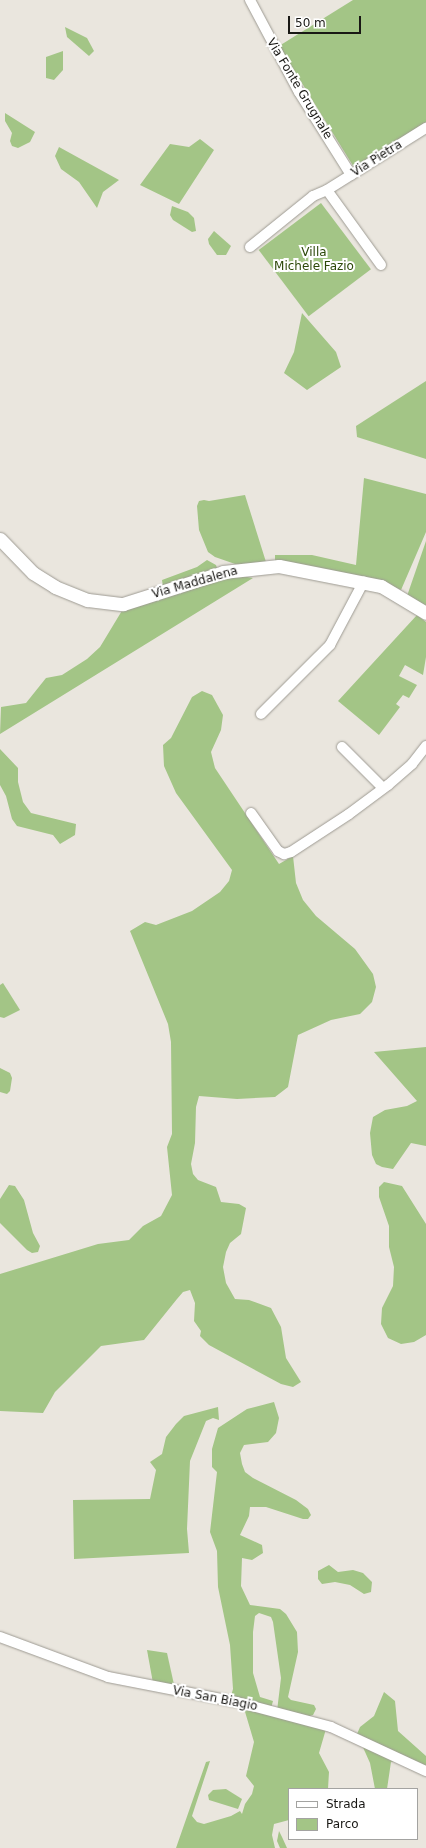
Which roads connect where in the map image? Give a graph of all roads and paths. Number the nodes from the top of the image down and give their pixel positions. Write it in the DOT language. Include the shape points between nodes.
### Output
graph roads {
  1 [pos="250,0"];
  2 [pos="426,128"];
  3 [pos="351,175"];
  4 [pos="327,190"];
  5 [pos="250,247"];
  6 [pos="381,264"];
  7 [pos="0,539"];
  8 [pos="364,581"];
  9 [pos="426,613"];
  10 [pos="261,714"];
  11 [pos="426,746"];
  12 [pos="342,747"];
  13 [pos="383,788"];
  14 [pos="250,813"];
  15 [pos="0,1637"];
  16 [pos="426,1771"];
  1 -- 3 [label="street, Via Fonte Grugnale" via="299,92"];
  2 -- 3 [label="street, Via Pietra"];
  3 -- 4 [label="street, Via Pietra"];
  4 -- 5 [label="street, Via Pietra" via="313,196"];
  4 -- 6 [label="street"];
  7 -- 8 [label="street, Via Maddalena" via="33,573 56,587 88,600 123,604 224,572 248,568 279,566"];
  8 -- 9 [label="street, Via Maddalena" via="381,586"];
  8 -- 10 [label="street" via="330,645"];
  11 -- 13 [label="street" via="412,764"];
  12 -- 13 [label="street"];
  13 -- 14 [label="street" via="349,814 284,854 278,851"];
  15 -- 16 [label="street, Via San Biagio" via="108,1676 237,1702 330,1727"];
}
